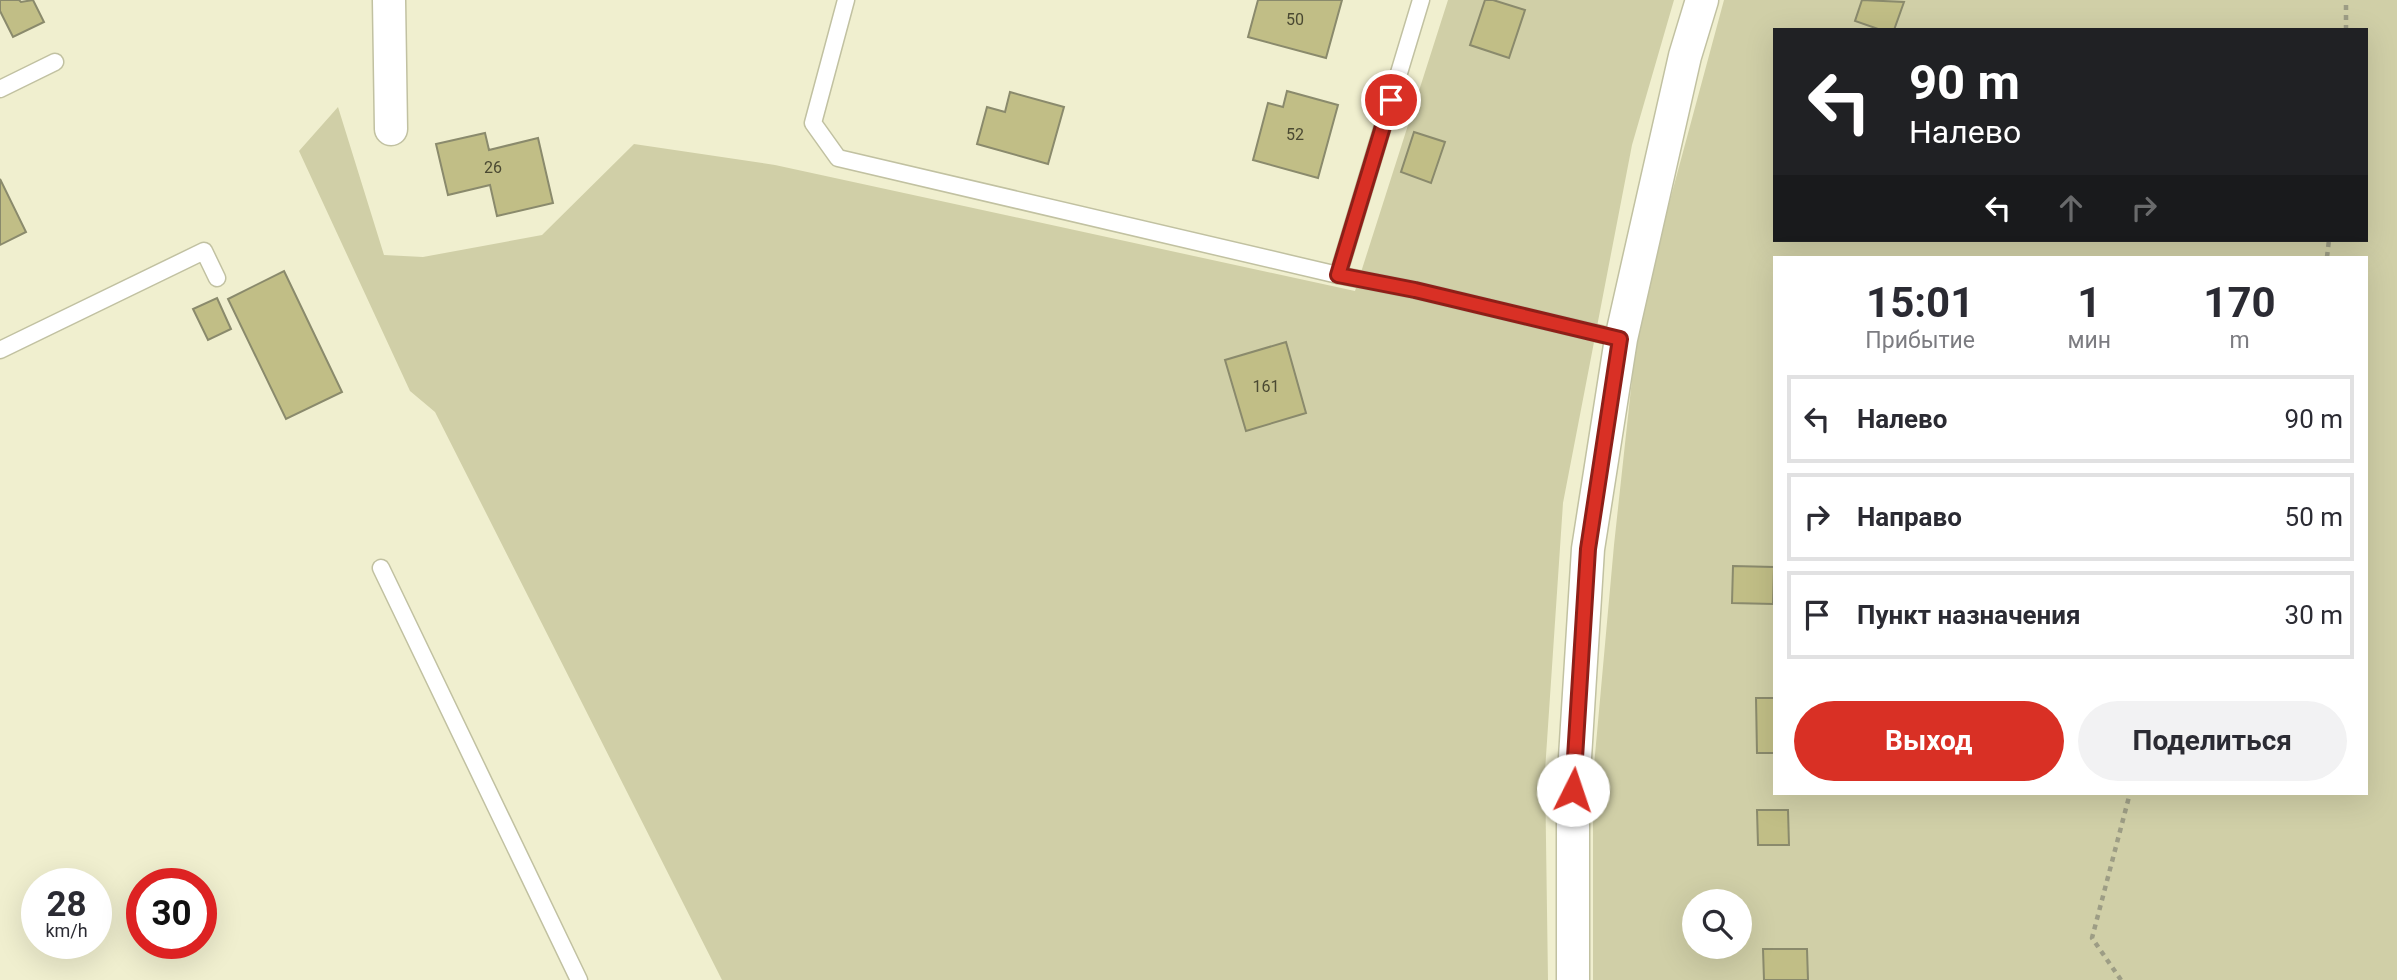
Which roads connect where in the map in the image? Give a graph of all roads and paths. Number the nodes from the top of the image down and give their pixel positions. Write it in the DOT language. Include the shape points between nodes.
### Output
graph roads {
  1 [pos="389,0"];
  2 [pos="846,0"];
  3 [pos="1422,0"];
  4 [pos="1702,0"];
  5 [pos="2346,0"];
  6 [pos="2346,28"];
  7 [pos="55,62"];
  8 [pos="0,89"];
  9 [pos="391,129"];
  10 [pos="1338,275"];
  11 [pos="217,278"];
  12 [pos="1620,339"];
  13 [pos="0,350"];
  14 [pos="381,568"];
  15 [pos="2129,795"];
  16 [pos="579,980"];
  17 [pos="1573,980"];
  18 [pos="2121,980"];
  1 -- 9 [label="street"];
  2 -- 10 [label="lane" via="813,123 838,158"];
  3 -- 10 [label="lane"];
  4 -- 12 [label="street"];
  5 -- 6 [label="path"];
  7 -- 8 [label="lane"];
  10 -- 12 [label="lane"];
  11 -- 13 [label="lane" via="204,251"];
  12 -- 17 [label="street" via="1588,549 1573,790"];
  14 -- 16 [label="lane"];
  15 -- 18 [label="path" via="2092,938"];
}
